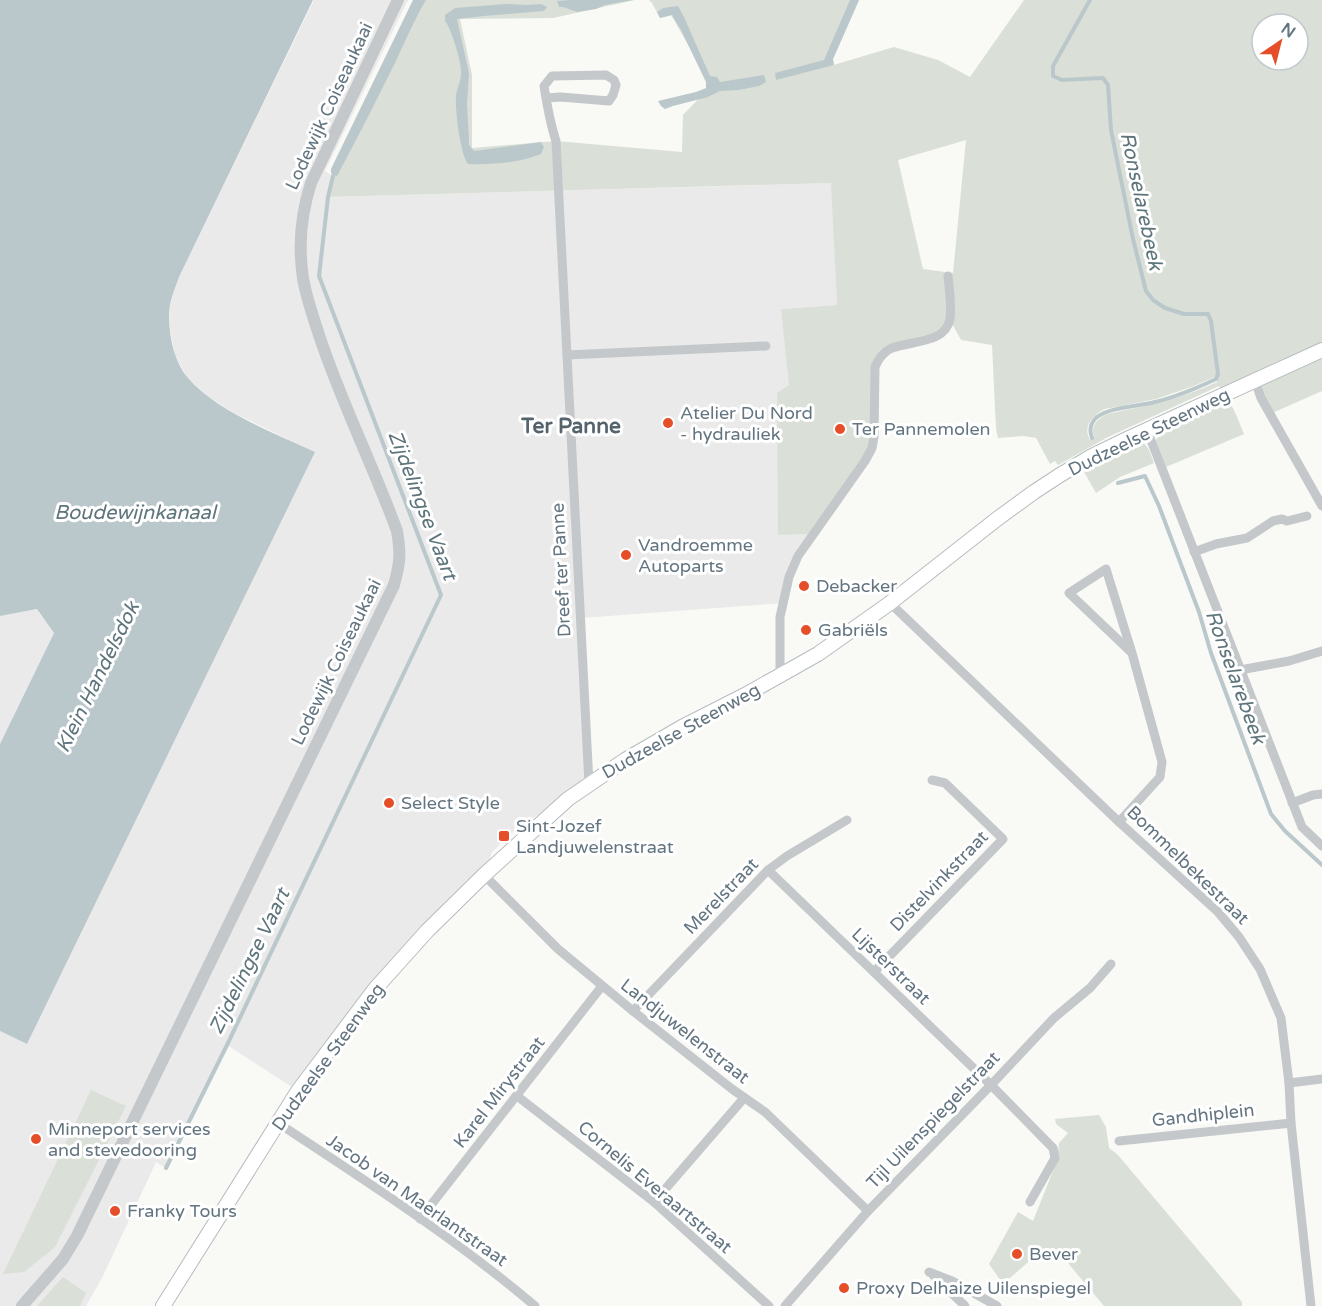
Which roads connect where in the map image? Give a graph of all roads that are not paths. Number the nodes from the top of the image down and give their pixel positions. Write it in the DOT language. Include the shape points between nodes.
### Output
graph roads {
  1 [pos="398,0"];
  2 [pos="546,98"];
  3 [pos="948,276"];
  4 [pos="766,346"];
  5 [pos="1322,350"];
  6 [pos="567,355"];
  7 [pos="1255,381"];
  8 [pos="1147,430"];
  9 [pos="1322,506"];
  10 [pos="1307,516"];
  11 [pos="1194,552"];
  12 [pos="890,603"];
  13 [pos="1322,651"];
  14 [pos="1132,653"];
  15 [pos="1240,670"];
  16 [pos="780,676"];
  17 [pos="932,780"];
  18 [pos="589,784"];
  19 [pos="1322,794"];
  20 [pos="1292,803"];
  21 [pos="847,820"];
  22 [pos="1119,822"];
  23 [pos="1322,846"];
  24 [pos="768,870"];
  25 [pos="484,875"];
  26 [pos="1111,964"];
  27 [pos="874,972"];
  28 [pos="602,986"];
  29 [pos="633,1011"];
  30 [pos="1322,1078"];
  31 [pos="1289,1083"];
  32 [pos="991,1085"];
  33 [pos="517,1096"];
  34 [pos="744,1098"];
  35 [pos="278,1123"];
  36 [pos="1291,1123"];
  37 [pos="1119,1141"];
  38 [pos="654,1202"];
  39 [pos="1030,1202"];
  40 [pos="868,1211"];
  41 [pos="420,1219"];
  42 [pos="22,1306"];
  43 [pos="163,1306"];
  44 [pos="535,1306"];
  45 [pos="770,1306"];
  46 [pos="785,1306"];
  47 [pos="965,1306"];
  48 [pos="997,1306"];
  49 [pos="1311,1306"];
  1 -- 42 [label="street, Lodewijk Coiseaukaai" via="311,183 303,207 300,256 322,343 397,531 400,551 394,585 77,1236 63,1259"];
  2 -- 2 [label="street" via="609,101 616,85 606,75 552,76 544,86"];
  2 -- 6 [label="street, Dreef ter Panne" via="558,165"];
  3 -- 16 [label="street" via="950,320 946,330 936,337 888,350 875,367 872,448 798,556 789,577 780,617"];
  4 -- 6 [label="street"];
  5 -- 7 [label="main road, Dudzeelse Steenweg"];
  6 -- 18 [label="street, Dreef ter Panne"];
  7 -- 8 [label="main road, Dudzeelse Steenweg"];
  7 -- 9 [label="street"];
  8 -- 11 [label="street"];
  8 -- 12 [label="main road, Dudzeelse Steenweg" via="1092,456 1034,492"];
  10 -- 11 [label="street" via="1273,521 1247,538"];
  11 -- 15 [label="street"];
  12 -- 16 [label="main road, Dudzeelse Steenweg"];
  12 -- 22 [label="street, Bommelbekestraat"];
  13 -- 15 [label="street"];
  14 -- 14 [label="street" via="1113,590 1106,569 1069,593"];
  14 -- 22 [label="street" via="1162,762 1160,777"];
  15 -- 20 [label="street"];
  16 -- 18 [label="main road, Dudzeelse Steenweg" via="682,727"];
  17 -- 27 [label="street, Distelvinkstraat" via="945,783 1003,839"];
  18 -- 25 [label="main road, Dudzeelse Steenweg"];
  19 -- 20 [label="street"];
  20 -- 23 [label="street" via="1302,827"];
  21 -- 24 [label="street, Merelstraat"];
  22 -- 31 [label="street, Bommelbekestraat" via="1218,912 1260,969 1281,1018"];
  24 -- 27 [label="street, Lijsterstraat"];
  24 -- 29 [label="street, Merelstraat"];
  25 -- 28 [label="street, Landjuwelenstraat" via="558,949"];
  25 -- 35 [label="main road, Dudzeelse Steenweg" via="375,989"];
  26 -- 32 [label="street, Tijl Uilenspiegelstraat"];
  27 -- 32 [label="street, Lijsterstraat"];
  28 -- 29 [label="street, Landjuwelenstraat"];
  28 -- 33 [label="street, Karel Mirystraat"];
  29 -- 34 [label="street, Landjuwelenstraat"];
  30 -- 31 [label="street"];
  31 -- 36 [label="street, Bommelbekestraat"];
  32 -- 39 [label="street" via="1053,1148 1055,1158"];
  32 -- 40 [label="street, Tijl Uilenspiegelstraat"];
  33 -- 38 [label="street, Cornelis Everaartstraat"];
  33 -- 41 [label="street, Karel Mirystraat"];
  34 -- 38 [label="street"];
  34 -- 40 [label="street, Landjuwelenstraat" via="765,1112"];
  35 -- 41 [label="street, Jacob van Maerlantstraat"];
  35 -- 43 [label="main road, Dudzeelse Steenweg"];
  36 -- 37 [label="street, Gandhiplein"];
  36 -- 49 [label="street, Bommelbekestraat"];
  38 -- 45 [label="street, Cornelis Everaartstraat"];
  40 -- 46 [label="street, Tijl Uilenspiegelstraat"];
  41 -- 44 [label="street, Jacob van Maerlantstraat"];
  47 -- 48 [label="street" via="929,1272"];
}
